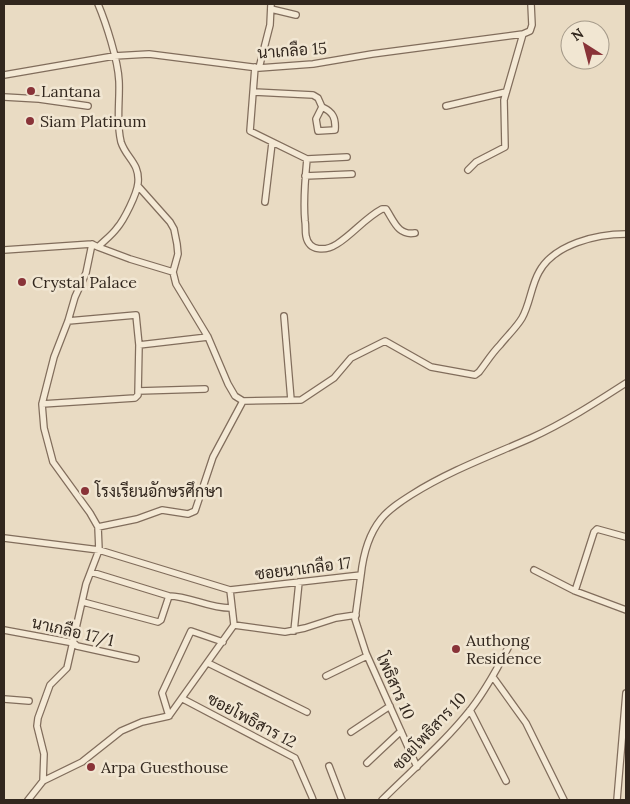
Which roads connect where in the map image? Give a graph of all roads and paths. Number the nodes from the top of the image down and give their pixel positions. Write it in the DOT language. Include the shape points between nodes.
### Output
graph roads {
  1 [pos="98,4"];
  2 [pos="531,4"];
  3 [pos="271,6"];
  4 [pos="296,15"];
  5 [pos="523,34"];
  6 [pos="114,56"];
  7 [pos="257,67"];
  8 [pos="4,75"];
  9 [pos="253,92"];
  10 [pos="506,92"];
  11 [pos="4,97"];
  12 [pos="88,106"];
  13 [pos="446,106"];
  14 [pos="322,107"];
  15 [pos="272,143"];
  16 [pos="347,157"];
  17 [pos="306,159"];
  18 [pos="468,170"];
  19 [pos="352,174"];
  20 [pos="305,176"];
  21 [pos="138,186"];
  22 [pos="265,202"];
  23 [pos="415,233"];
  24 [pos="626,234"];
  25 [pos="95,246"];
  26 [pos="4,250"];
  27 [pos="173,272"];
  28 [pos="284,316"];
  29 [pos="68,321"];
  30 [pos="208,338"];
  31 [pos="139,345"];
  32 [pos="626,383"];
  33 [pos="205,389"];
  34 [pos="138,391"];
  35 [pos="291,400"];
  36 [pos="243,401"];
  37 [pos="42,404"];
  38 [pos="98,527"];
  39 [pos="626,537"];
  40 [pos="4,538"];
  41 [pos="99,550"];
  42 [pos="534,570"];
  43 [pos="91,572"];
  44 [pos="361,575"];
  45 [pos="299,582"];
  46 [pos="230,590"];
  47 [pos="575,592"];
  48 [pos="169,596"];
  49 [pos="82,602"];
  50 [pos="232,608"];
  51 [pos="626,610"];
  52 [pos="356,616"];
  53 [pos="234,625"];
  54 [pos="4,630"];
  55 [pos="294,631"];
  56 [pos="512,640"];
  57 [pos="223,642"];
  58 [pos="74,643"];
  59 [pos="367,656"];
  60 [pos="136,659"];
  61 [pos="208,663"];
  62 [pos="326,676"];
  63 [pos="493,677"];
  64 [pos="626,693"];
  65 [pos="4,699"];
  66 [pos="182,699"];
  67 [pos="29,701"];
  68 [pos="390,706"];
  69 [pos="470,710"];
  70 [pos="307,712"];
  71 [pos="169,716"];
  72 [pos="401,731"];
  73 [pos="352,732"];
  74 [pos="367,763"];
  75 [pos="329,766"];
  76 [pos="417,767"];
  77 [pos="43,781"];
  78 [pos="506,781"];
  79 [pos="28,800"];
  80 [pos="312,800"];
  81 [pos="342,800"];
  82 [pos="382,800"];
  83 [pos="564,800"];
  84 [pos="617,800"];
  1 -- 6 [label="street"];
  2 -- 5 [label="street" via="532,25 530,31"];
  3 -- 4 [label="street"];
  3 -- 7 [label="street" via="270,25"];
  5 -- 7 [label="street, นาเกลือ 15" via="313,64"];
  5 -- 10 [label="street"];
  6 -- 7 [label="street, นาเกลือ 15" via="148,54"];
  6 -- 8 [label="street, นาเกลือ 15"];
  6 -- 21 [label="street" via="119,79 119,130 122,145 135,165"];
  7 -- 9 [label="street"];
  9 -- 14 [label="street" via="313,95"];
  9 -- 15 [label="street" via="250,131"];
  10 -- 13 [label="street"];
  10 -- 18 [label="street" via="505,147 476,162"];
  11 -- 12 [label="street"];
  14 -- 14 [label="street" via="316,119 318,131 335,130 335,116"];
  15 -- 17 [label="street"];
  15 -- 22 [label="street"];
  16 -- 17 [label="street"];
  17 -- 20 [label="street"];
  19 -- 20 [label="street"];
  20 -- 23 [label="street" via="305,234 313,247 324,249 335,245 382,208 402,232"];
  21 -- 25 [label="street" via="118,228"];
  21 -- 27 [label="street" via="174,229 178,254"];
  24 -- 35 [label="street" via="601,236 572,245 547,261 538,272 520,322 475,375 431,367 385,341 351,358 334,378 301,400"];
  25 -- 26 [label="street"];
  25 -- 27 [label="street"];
  25 -- 29 [label="street"];
  27 -- 30 [label="street" via="176,284"];
  28 -- 35 [label="street"];
  29 -- 31 [label="street" via="136,315"];
  29 -- 37 [label="street" via="54,357"];
  30 -- 31 [label="street"];
  30 -- 36 [label="street" via="228,384"];
  31 -- 34 [label="street"];
  32 -- 44 [label="street, ซอยนาเกลือ 17" via="566,420 442,476 394,506 371,536"];
  33 -- 34 [label="street"];
  34 -- 37 [label="street" via="135,398"];
  35 -- 36 [label="street"];
  36 -- 38 [label="street" via="213,456 193,513 162,510"];
  37 -- 38 [label="street" via="44,428 54,462"];
  38 -- 41 [label="street"];
  39 -- 47 [label="street" via="597,529 594,532"];
  40 -- 41 [label="street, ซอยนาเกลือ 17"];
  41 -- 43 [label="street"];
  41 -- 46 [label="street, ซอยนาเกลือ 17"];
  42 -- 47 [label="street"];
  43 -- 48 [label="street"];
  43 -- 49 [label="street"];
  44 -- 45 [label="street, ซอยนาเกลือ 17"];
  44 -- 52 [label="street"];
  45 -- 46 [label="street, ซอยนาเกลือ 17"];
  45 -- 55 [label="street"];
  46 -- 50 [label="street"];
  47 -- 51 [label="street"];
  48 -- 49 [label="street" via="158,622"];
  48 -- 50 [label="street"];
  49 -- 58 [label="street"];
  50 -- 53 [label="street"];
  52 -- 55 [label="street" via="323,621"];
  52 -- 59 [label="street, โพธิสาร 10"];
  53 -- 55 [label="street"];
  53 -- 57 [label="street"];
  54 -- 58 [label="street, นาเกลือ 17/1"];
  56 -- 63 [label="street, ซอยโพธิสาร 10"];
  57 -- 61 [label="street"];
  57 -- 71 [label="street" via="191,631 162,693"];
  58 -- 60 [label="street, นาเกลือ 17/1"];
  58 -- 77 [label="street" via="67,668 50,684 38,718 44,754"];
  59 -- 62 [label="street"];
  59 -- 68 [label="street, โพธิสาร 10"];
  61 -- 66 [label="street"];
  61 -- 70 [label="street"];
  63 -- 69 [label="street, ซอยโพธิสาร 10"];
  63 -- 83 [label="street" via="526,723"];
  64 -- 84 [label="street"];
  65 -- 67 [label="street"];
  66 -- 71 [label="street"];
  66 -- 80 [label="street, ซอยโพธิสาร 12" via="295,758"];
  68 -- 72 [label="street, โพธิสาร 10"];
  68 -- 73 [label="street"];
  69 -- 76 [label="street, ซอยโพธิสาร 10"];
  69 -- 78 [label="street"];
  71 -- 77 [label="street" via="121,731 82,762"];
  72 -- 74 [label="street"];
  72 -- 76 [label="street, โพธิสาร 10"];
  75 -- 81 [label="street"];
  76 -- 82 [label="street, ซอยโพธิสาร 10"];
  77 -- 79 [label="street"];
}
